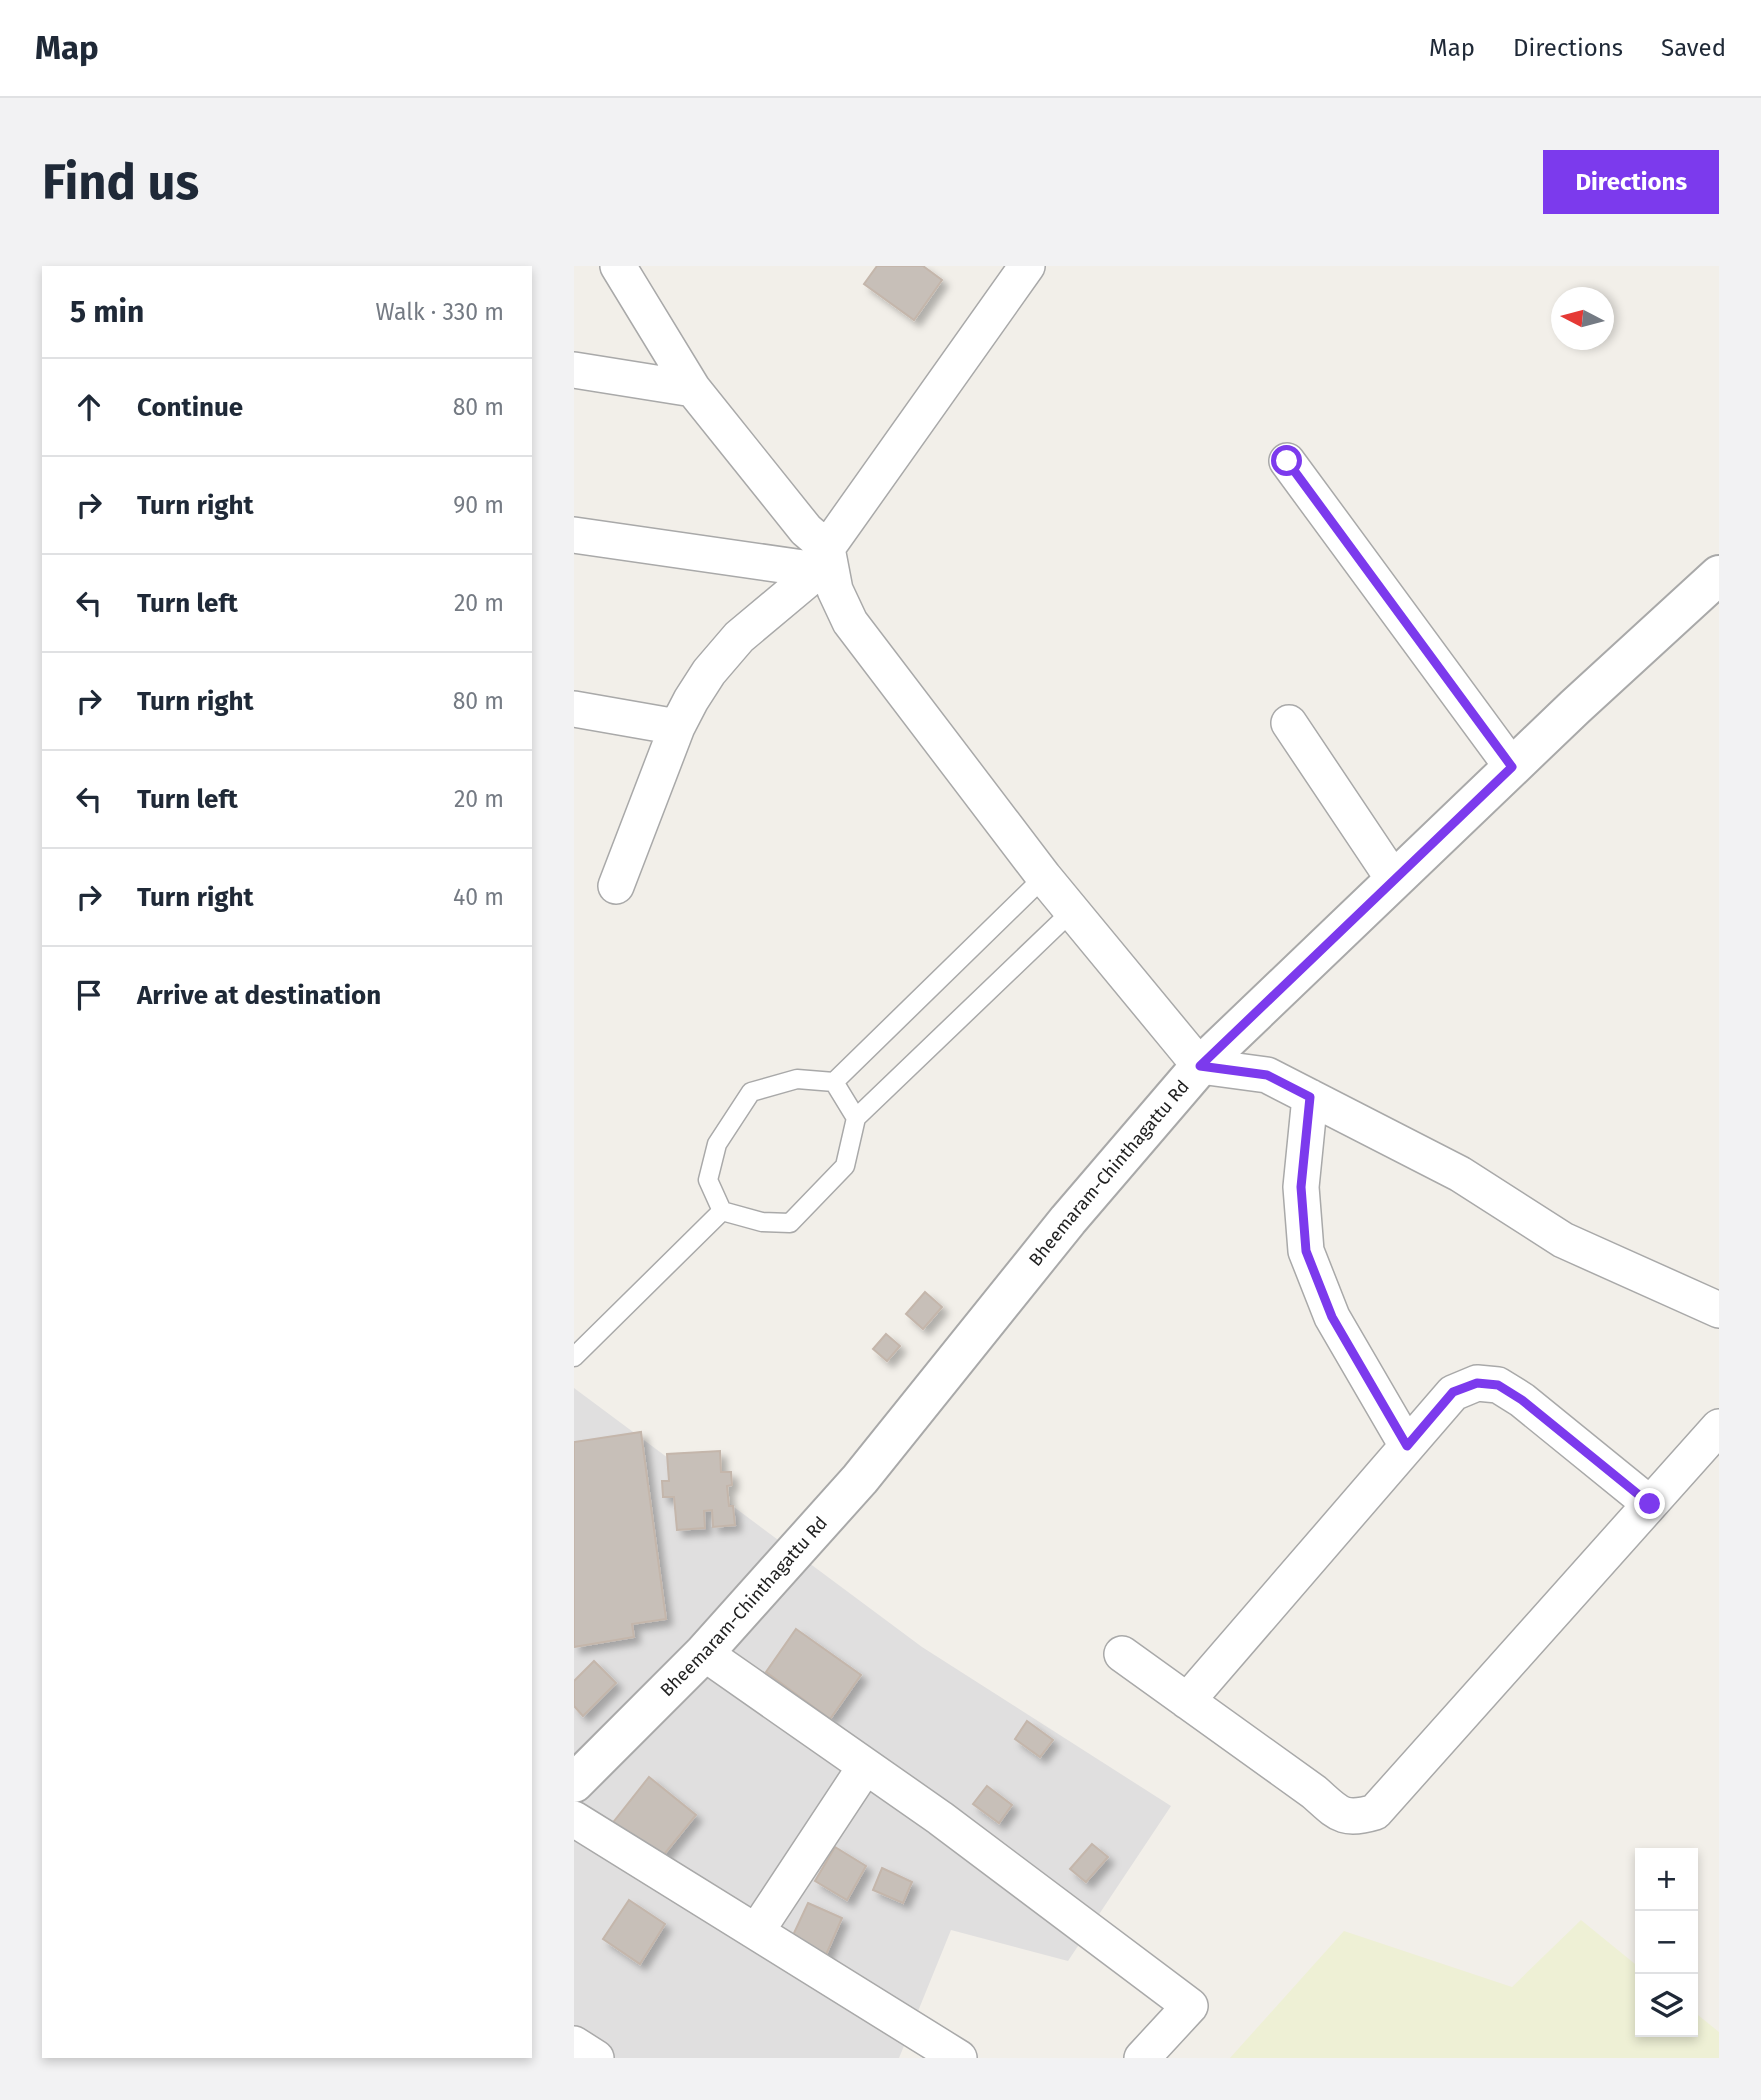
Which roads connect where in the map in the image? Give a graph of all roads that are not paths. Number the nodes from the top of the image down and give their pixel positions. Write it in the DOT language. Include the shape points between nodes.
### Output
graph roads {
  1 [pos="618,266"];
  2 [pos="1027,266"];
  3 [pos="574,370"];
  4 [pos="693,389"];
  5 [pos="1287,461"];
  6 [pos="574,535"];
  7 [pos="826,563"];
  8 [pos="1719,575"];
  9 [pos="574,709"];
  10 [pos="1289,723"];
  11 [pos="677,727"];
  12 [pos="1512,767"];
  13 [pos="1044,877"];
  14 [pos="1394,880"];
  15 [pos="616,886"];
  16 [pos="1072,911"];
  17 [pos="1200,1066"];
  18 [pos="834,1082"];
  19 [pos="1310,1097"];
  20 [pos="856,1118"];
  21 [pos="722,1211"];
  22 [pos="1719,1310"];
  23 [pos="574,1357"];
  24 [pos="1719,1427"];
  25 [pos="1407,1446"];
  26 [pos="1650,1504"];
  27 [pos="704,1653"];
  28 [pos="1122,1654"];
  29 [pos="1187,1701"];
  30 [pos="865,1767"];
  31 [pos="574,1783"];
  32 [pos="574,1819"];
  33 [pos="756,1932"];
  34 [pos="574,2044"];
  35 [pos="596,2058"];
  36 [pos="959,2058"];
  37 [pos="1142,2058"];
  1 -- 4 [label="street"];
  2 -- 7 [label="street"];
  3 -- 4 [label="street"];
  4 -- 7 [label="street" via="806,530"];
  5 -- 12 [label="street"];
  6 -- 7 [label="street"];
  7 -- 11 [label="street" via="740,637 709,673"];
  7 -- 13 [label="street" via="850,622"];
  8 -- 12 [label="street, Bheemaram-Chinthagattu Rd"];
  9 -- 11 [label="street"];
  10 -- 14 [label="street"];
  11 -- 15 [label="street"];
  12 -- 14 [label="street, Bheemaram-Chinthagattu Rd"];
  13 -- 16 [label="street"];
  13 -- 18 [label="lane"];
  14 -- 17 [label="street, Bheemaram-Chinthagattu Rd"];
  16 -- 17 [label="street"];
  16 -- 20 [label="lane"];
  17 -- 19 [label="street" via="1267,1075"];
  17 -- 27 [label="street, Bheemaram-Chinthagattu Rd" via="1068,1220 860,1479"];
  18 -- 20 [label="lane"];
  18 -- 21 [label="lane" via="797,1079 751,1092 717,1144 708,1180"];
  19 -- 22 [label="street" via="1460,1174 1563,1240"];
  19 -- 25 [label="street" via="1301,1187 1306,1251 1332,1317"];
  20 -- 21 [label="lane" via="845,1166 790,1223 762,1223"];
  21 -- 23 [label="lane"];
  24 -- 26 [label="street"];
  25 -- 26 [label="street" via="1453,1392 1477,1383 1498,1385"];
  25 -- 29 [label="street"];
  26 -- 29 [label="street" via="1375,1812 1359,1817 1341,1815"];
  27 -- 30 [label="street"];
  27 -- 31 [label="street, Bheemaram-Chinthagattu Rd"];
  28 -- 29 [label="street"];
  30 -- 33 [label="street"];
  30 -- 37 [label="street" via="1190,2006"];
  32 -- 33 [label="street"];
  33 -- 36 [label="street"];
  34 -- 35 [label="street"];
}
